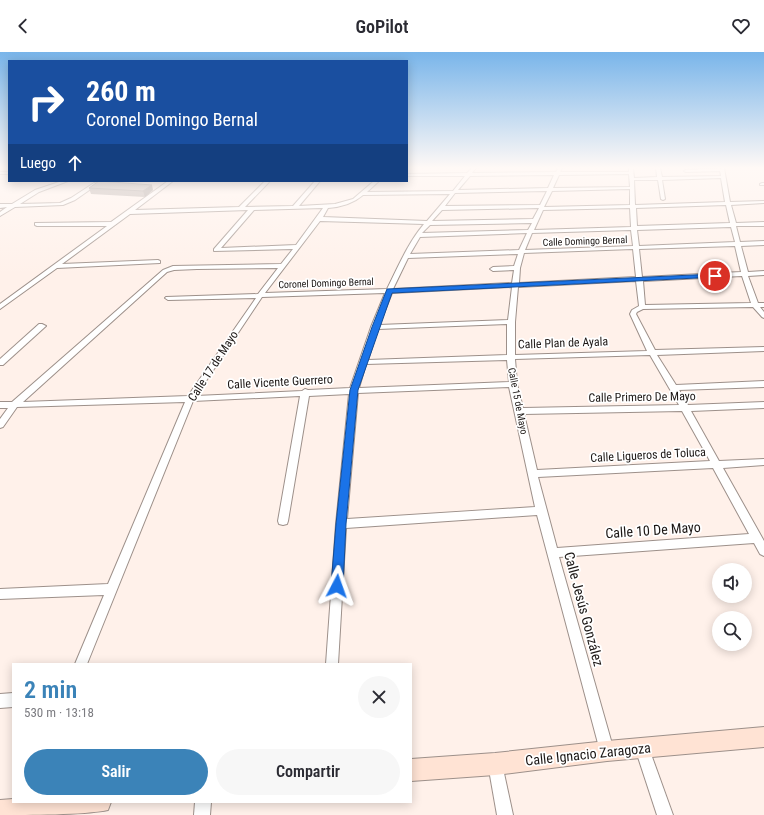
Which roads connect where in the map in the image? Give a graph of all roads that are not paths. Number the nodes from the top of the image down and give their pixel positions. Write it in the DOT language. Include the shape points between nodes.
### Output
graph roads {
  1 [pos="728,203"];
  2 [pos="15,204"];
  3 [pos="62,204"];
  4 [pos="140,204"];
  5 [pos="245,204"];
  6 [pos="298,204"];
  7 [pos="344,204"];
  8 [pos="445,204"];
  9 [pos="543,204"];
  10 [pos="709,204"];
  11 [pos="0,206"];
  12 [pos="11,206"];
  13 [pos="327,206"];
  14 [pos="633,206"];
  15 [pos="295,207"];
  16 [pos="542,207"];
  17 [pos="253,208"];
  18 [pos="441,208"];
  19 [pos="240,209"];
  20 [pos="129,212"];
  21 [pos="0,214"];
  22 [pos="319,219"];
  23 [pos="536,221"];
  24 [pos="429,223"];
  25 [pos="37,224"];
  26 [pos="113,224"];
  27 [pos="764,224"];
  28 [pos="733,225"];
  29 [pos="634,228"];
  30 [pos="530,232"];
  31 [pos="418,235"];
  32 [pos="738,244"];
  33 [pos="764,244"];
  34 [pos="298,247"];
  35 [pos="636,248"];
  36 [pos="521,253"];
  37 [pos="406,256"];
  38 [pos="158,262"];
  39 [pos="54,266"];
  40 [pos="282,266"];
  41 [pos="516,268"];
  42 [pos="493,269"];
  43 [pos="764,273"];
  44 [pos="745,274"];
  45 [pos="638,279"];
  46 [pos="514,286"];
  47 [pos="390,291"];
  48 [pos="260,296"];
  49 [pos="168,298"];
  50 [pos="755,305"];
  51 [pos="764,305"];
  52 [pos="0,306"];
  53 [pos="642,307"];
  54 [pos="764,316"];
  55 [pos="511,322"];
  56 [pos="42,326"];
  57 [pos="375,327"];
  58 [pos="764,349"];
  59 [pos="653,354"];
  60 [pos="511,358"];
  61 [pos="364,362"];
  62 [pos="0,364"];
  63 [pos="513,384"];
  64 [pos="764,384"];
  65 [pos="674,388"];
  66 [pos="354,390"];
  67 [pos="305,392"];
  68 [pos="190,399"];
  69 [pos="15,404"];
  70 [pos="0,405"];
  71 [pos="764,405"];
  72 [pos="685,408"];
  73 [pos="520,411"];
  74 [pos="0,425"];
  75 [pos="764,462"];
  76 [pos="716,464"];
  77 [pos="533,474"];
  78 [pos="541,511"];
  79 [pos="283,521"];
  80 [pos="341,524"];
  81 [pos="755,538"];
  82 [pos="764,551"];
  83 [pos="553,553"];
  84 [pos="113,589"];
  85 [pos="0,594"];
  86 [pos="81,663"];
  87 [pos="332,663"];
  88 [pos="12,700"];
  89 [pos="0,701"];
  90 [pos="764,737"];
  91 [pos="642,748"];
  92 [pos="607,751"];
  93 [pos="495,764"];
  94 [pos="412,770"];
  95 [pos="83,803"];
  96 [pos="204,803"];
  97 [pos="14,807"];
  98 [pos="202,815"];
  99 [pos="505,815"];
  100 [pos="665,815"];
  1 -- 28 [label="street"];
  2 -- 12 [label="street"];
  3 -- 12 [label="street"];
  4 -- 20 [label="street"];
  5 -- 19 [label="street"];
  6 -- 15 [label="street"];
  7 -- 13 [label="street"];
  8 -- 18 [label="street"];
  9 -- 16 [label="street, Calle 15 de Mayo"];
  10 -- 14 [label="street"];
  11 -- 12 [label="street"];
  12 -- 21 [label="street"];
  13 -- 15 [label="street"];
  13 -- 22 [label="street, Calle 17 de Mayo"];
  14 -- 16 [label="street"];
  14 -- 29 [label="street"];
  15 -- 17 [label="street"];
  16 -- 18 [label="street"];
  16 -- 23 [label="street, Calle 15 de Mayo"];
  17 -- 19 [label="street"];
  17 -- 34 [label="street" via="216,249"];
  18 -- 24 [label="street"];
  19 -- 20 [label="street"];
  20 -- 26 [label="street"];
  22 -- 24 [label="street"];
  22 -- 34 [label="street, Calle 17 de Mayo"];
  23 -- 24 [label="street"];
  23 -- 30 [label="street, Calle 15 de Mayo"];
  24 -- 31 [label="street"];
  25 -- 26 [label="street"];
  26 -- 39 [label="street"];
  27 -- 28 [label="street"];
  28 -- 29 [label="street"];
  28 -- 32 [label="street"];
  29 -- 30 [label="street"];
  29 -- 35 [label="street"];
  30 -- 31 [label="street"];
  30 -- 36 [label="street, Calle 15 de Mayo"];
  31 -- 37 [label="street"];
  32 -- 33 [label="street, Calle Domingo Bernal"];
  32 -- 35 [label="street, Calle Domingo Bernal"];
  32 -- 44 [label="street"];
  34 -- 40 [label="street, Calle 17 de Mayo"];
  35 -- 36 [label="street, Calle Domingo Bernal"];
  35 -- 45 [label="street"];
  36 -- 37 [label="street, Calle Domingo Bernal"];
  36 -- 41 [label="street, Calle 15 de Mayo"];
  37 -- 47 [label="street"];
  38 -- 39 [label="street"];
  39 -- 52 [label="street"];
  40 -- 48 [label="street, Calle 17 de Mayo"];
  40 -- 69 [label="street" via="173,268 165,271"];
  41 -- 42 [label="street"];
  41 -- 46 [label="street, Calle 15 de Mayo"];
  43 -- 44 [label="street, Coronel Domingo Bernal"];
  44 -- 45 [label="street, Coronel Domingo Bernal"];
  44 -- 50 [label="street"];
  45 -- 46 [label="street, Coronel Domingo Bernal"];
  45 -- 53 [label="street"];
  46 -- 47 [label="street, Coronel Domingo Bernal"];
  46 -- 55 [label="street, Calle 15 de Mayo"];
  47 -- 48 [label="street, Coronel Domingo Bernal"];
  47 -- 57 [label="street"];
  48 -- 49 [label="street, Coronel Domingo Bernal"];
  48 -- 68 [label="street, Calle 17 de Mayo"];
  50 -- 51 [label="street"];
  50 -- 53 [label="street"];
  50 -- 54 [label="street"];
  53 -- 59 [label="street" via="633,314"];
  55 -- 57 [label="street"];
  55 -- 60 [label="street, Calle 15 de Mayo"];
  56 -- 62 [label="street"];
  57 -- 61 [label="street"];
  58 -- 59 [label="street, Calle Plan de Ayala"];
  59 -- 60 [label="street, Calle Plan de Ayala"];
  59 -- 65 [label="street"];
  60 -- 61 [label="street, Calle Plan de Ayala"];
  60 -- 63 [label="street, Calle 15 de Mayo"];
  61 -- 66 [label="street"];
  63 -- 66 [label="street, Calle Vicente Guerrero"];
  63 -- 73 [label="street, Calle 15 de Mayo"];
  64 -- 65 [label="street"];
  65 -- 72 [label="street"];
  66 -- 67 [label="street, Calle Vicente Guerrero"];
  66 -- 80 [label="street"];
  67 -- 68 [label="street, Calle Vicente Guerrero"];
  67 -- 79 [label="street"];
  68 -- 69 [label="street, Calle Vicente Guerrero"];
  68 -- 84 [label="street, Calle 17 de Mayo"];
  69 -- 70 [label="street, Calle Vicente Guerrero"];
  69 -- 74 [label="street"];
  71 -- 72 [label="street, Calle Primero De Mayo"];
  72 -- 73 [label="street, Calle Primero De Mayo"];
  72 -- 76 [label="street"];
  73 -- 77 [label="street, Calle 15 de Mayo"];
  75 -- 76 [label="street, Calle Ligueros de Toluca"];
  76 -- 77 [label="street, Calle Ligueros de Toluca"];
  76 -- 81 [label="street"];
  77 -- 78 [label="street, Calle Jesús González"];
  78 -- 80 [label="street"];
  78 -- 83 [label="street, Calle Jesús González"];
  80 -- 87 [label="street"];
  81 -- 82 [label="street"];
  81 -- 83 [label="street, Calle 10 De Mayo"];
  83 -- 92 [label="street, Calle Jesús González"];
  84 -- 85 [label="street"];
  84 -- 86 [label="street, Calle 17 de Mayo"];
  88 -- 89 [label="street"];
  90 -- 91 [label="main road, Calle Ignacio Zaragoza"];
  91 -- 92 [label="main road, Calle Ignacio Zaragoza"];
  91 -- 100 [label="street"];
  92 -- 93 [label="main road, Calle Ignacio Zaragoza"];
  93 -- 94 [label="main road, Calle Ignacio Zaragoza"];
  93 -- 99 [label="street"];
  95 -- 97 [label="main road"];
  96 -- 98 [label="street"];
}
